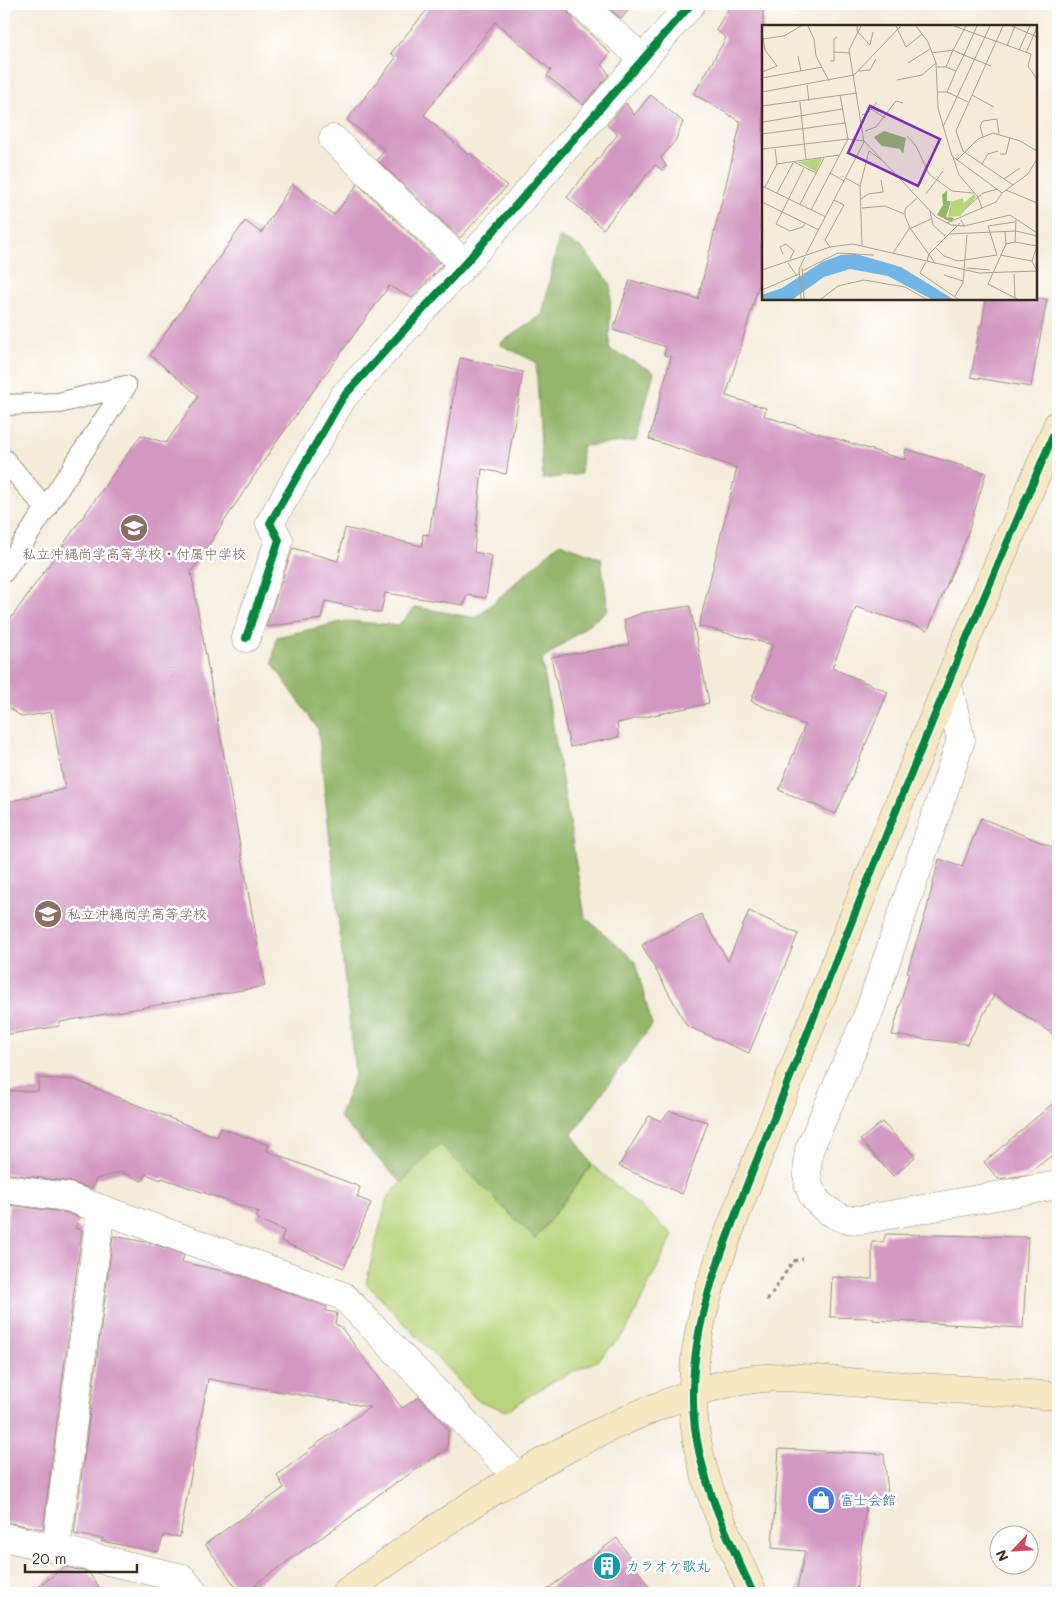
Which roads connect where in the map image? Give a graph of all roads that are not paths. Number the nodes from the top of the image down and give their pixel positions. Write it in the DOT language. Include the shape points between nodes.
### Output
graph roads {
  1 [pos="581,4"];
  2 [pos="691,4"];
  3 [pos="643,59"];
  4 [pos="333,138"];
  5 [pos="464,264"];
  6 [pos="4,405"];
  7 [pos="1058,424"];
  8 [pos="4,459"];
  9 [pos="46,509"];
  10 [pos="4,572"];
  11 [pos="246,638"];
  12 [pos="948,686"];
  13 [pos="1058,1185"];
  14 [pos="4,1189"];
  15 [pos="101,1209"];
  16 [pos="692,1393"];
  17 [pos="1058,1396"];
  18 [pos="517,1476"];
  19 [pos="4,1537"];
  20 [pos="56,1549"];
  21 [pos="194,1593"];
  22 [pos="345,1593"];
  23 [pos="753,1593"];
  1 -- 3 [label="street"];
  2 -- 3 [label="street"];
  3 -- 5 [label="street"];
  4 -- 5 [label="street"];
  5 -- 11 [label="street" via="343,397 270,523 279,540"];
  6 -- 9 [label="lane" via="59,404 126,386"];
  7 -- 12 [label="street"];
  8 -- 9 [label="lane"];
  9 -- 10 [label="lane"];
  12 -- 13 [label="street" via="960,740 869,1012 809,1150 808,1185 815,1201 826,1210 844,1219 860,1220"];
  12 -- 16 [label="street" via="721,1250 698,1337"];
  14 -- 15 [label="street" via="68,1197"];
  15 -- 18 [label="street" via="343,1296"];
  15 -- 20 [label="street"];
  16 -- 17 [label="street" via="717,1385 767,1377"];
  16 -- 18 [label="street" via="599,1431"];
  16 -- 23 [label="street" via="707,1484"];
  18 -- 22 [label="street"];
  19 -- 20 [label="street"];
  20 -- 21 [label="street" via="182,1578"];
}
